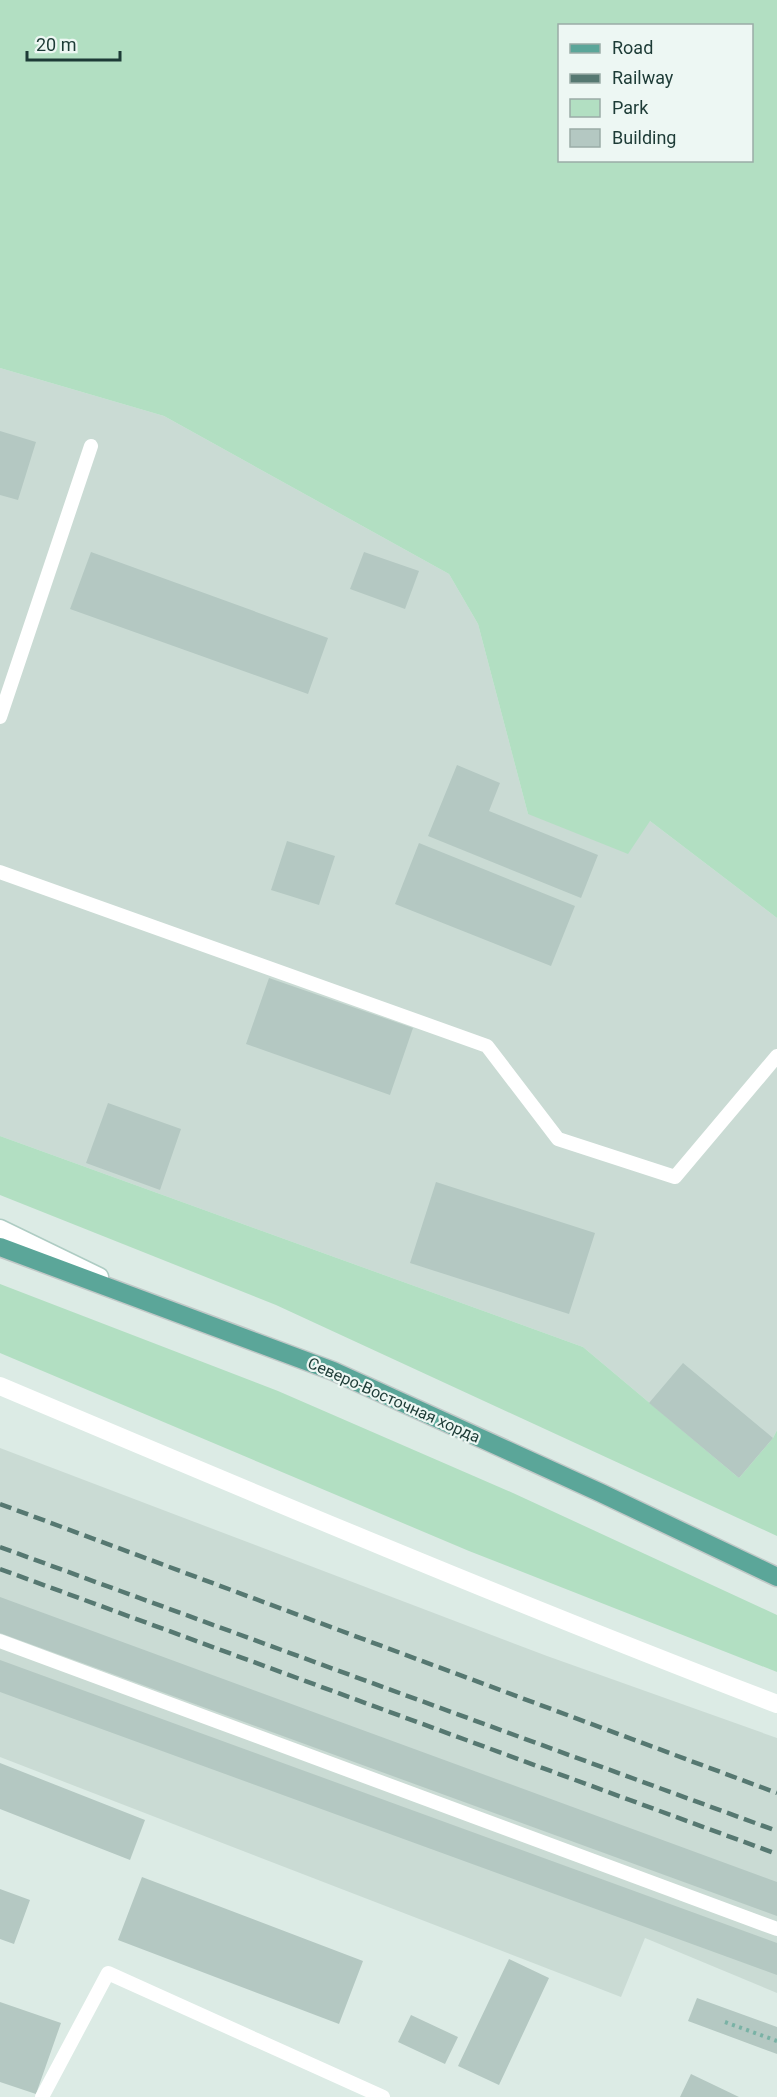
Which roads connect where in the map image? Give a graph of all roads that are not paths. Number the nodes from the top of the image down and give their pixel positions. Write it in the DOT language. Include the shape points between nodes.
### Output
graph roads {
  1 [pos="91,446"];
  2 [pos="0,717"];
  3 [pos="0,872"];
  4 [pos="777,1056"];
  5 [pos="0,1229"];
  6 [pos="0,1247"];
  7 [pos="152,1302"];
  8 [pos="0,1386"];
  9 [pos="777,1577"];
  10 [pos="0,1641"];
  11 [pos="777,1704"];
  12 [pos="777,1929"];
  13 [pos="42,2097"];
  14 [pos="383,2097"];
  1 -- 2 [label="lane"];
  3 -- 4 [label="lane" via="487,1046 558,1139 675,1178"];
  5 -- 7 [label="street"];
  6 -- 7 [label="main road, Северо-Восточная хорда"];
  7 -- 9 [label="main road, Северо-Восточная хорда" via="333,1371"];
  8 -- 11 [label="street" via="385,1549"];
  10 -- 12 [label="lane"];
  13 -- 14 [label="lane" via="108,1973"];
}
